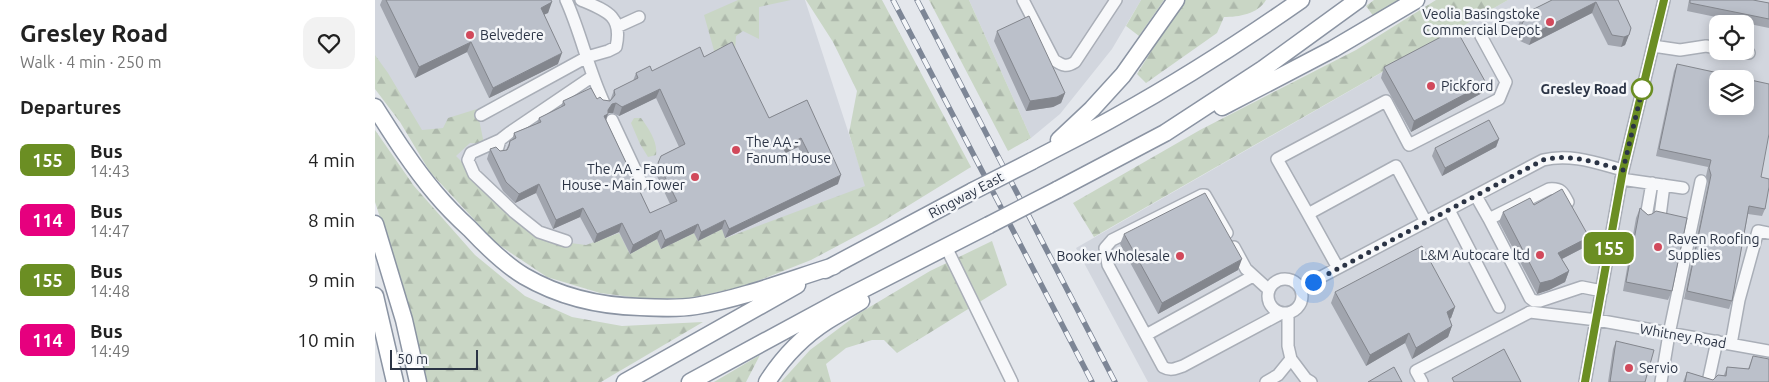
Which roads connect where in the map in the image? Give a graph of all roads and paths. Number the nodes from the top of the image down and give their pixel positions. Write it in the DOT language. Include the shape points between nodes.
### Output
graph roads {
  1 [pos="566,0"];
  2 [pos="581,0"];
  3 [pos="1023,0"];
  4 [pos="1116,0"];
  5 [pos="1176,0"];
  6 [pos="1301,0"];
  7 [pos="1358,0"];
  8 [pos="1416,0"];
  9 [pos="1664,0"];
  10 [pos="639,18"];
  11 [pos="617,27"];
  12 [pos="1481,36"];
  13 [pos="1653,46"];
  14 [pos="1709,47"];
  15 [pos="587,57"];
  16 [pos="593,76"];
  17 [pos="602,99"];
  18 [pos="375,107"];
  19 [pos="481,115"];
  20 [pos="612,120"];
  21 [pos="1165,133"];
  22 [pos="500,140"];
  23 [pos="499,153"];
  24 [pos="1037,158"];
  25 [pos="1622,174"];
  26 [pos="1701,181"];
  27 [pos="1652,183"];
  28 [pos="642,184"];
  29 [pos="1665,185"];
  30 [pos="1683,188"];
  31 [pos="1476,196"];
  32 [pos="1449,210"];
  33 [pos="1575,213"];
  34 [pos="1308,214"];
  35 [pos="1659,216"];
  36 [pos="1646,217"];
  37 [pos="1489,219"];
  38 [pos="1426,222"];
  39 [pos="375,224"];
  40 [pos="1769,233"];
  41 [pos="566,241"];
  42 [pos="946,247"];
  43 [pos="834,266"];
  44 [pos="1338,268"];
  45 [pos="903,269"];
  46 [pos="1253,276"];
  47 [pos="1300,288"];
  48 [pos="1269,290"];
  49 [pos="1602,291"];
  50 [pos="375,296"];
  51 [pos="1499,307"];
  52 [pos="1285,313"];
  53 [pos="1597,320"];
  54 [pos="1669,334"];
  55 [pos="1146,335"];
  56 [pos="1717,342"];
  57 [pos="1731,344"];
  58 [pos="1769,351"];
  59 [pos="1291,359"];
  60 [pos="1300,377"];
  61 [pos="395,382"];
  62 [pos="418,382"];
  63 [pos="625,382"];
  64 [pos="690,382"];
  65 [pos="767,382"];
  66 [pos="1012,382"];
  67 [pos="1266,382"];
  68 [pos="1311,382"];
  69 [pos="1421,382"];
  70 [pos="1585,382"];
  71 [pos="1661,382"];
  72 [pos="1708,382"];
  1 -- 15 [label="street"];
  2 -- 11 [label="street" via="615,19"];
  3 -- 4 [label="street" via="1054,60 1063,66 1075,62"];
  5 -- 24 [label="highway" via="1123,75 1087,114"];
  6 -- 24 [label="highway, Ringway East" via="1181,80"];
  7 -- 21 [label="highway" via="1263,69"];
  8 -- 21 [label="highway" via="1333,49 1229,104"];
  9 -- 13 [label="street"];
  10 -- 11 [label="street"];
  11 -- 15 [label="street" via="616,47"];
  12 -- 34 [label="street" via="1506,82 1499,99 1409,145 1386,100 1277,159"];
  13 -- 14 [label="street" via="1680,50"];
  13 -- 25 [label="street"];
  15 -- 16 [label="street"];
  15 -- 19 [label="street"];
  16 -- 17 [label="street"];
  16 -- 22 [label="street" via="567,100 522,132"];
  18 -- 43 [label="highway" via="436,194 474,234 509,266 564,295 629,307 677,308 748,293"];
  20 -- 28 [label="street"];
  21 -- 42 [label="highway, bridge"];
  22 -- 23 [label="street"];
  22 -- 41 [label="street" via="471,153 468,160 473,174 539,232"];
  24 -- 43 [label="highway, Ringway East, bridge"];
  25 -- 27 [label="street"];
  25 -- 31 [label="street" via="1575,158 1555,157 1543,160"];
  25 -- 49 [label="street"];
  26 -- 54 [label="street"];
  27 -- 29 [label="street"];
  27 -- 36 [label="street"];
  29 -- 30 [label="street"];
  29 -- 35 [label="street"];
  31 -- 32 [label="street"];
  31 -- 37 [label="street"];
  32 -- 38 [label="street"];
  32 -- 51 [label="street"];
  33 -- 37 [label="street" via="1563,192 1549,189"];
  34 -- 38 [label="street" via="1396,166"];
  34 -- 44 [label="street"];
  37 -- 49 [label="street" via="1533,301 1582,287"];
  38 -- 44 [label="street"];
  39 -- 62 [label="highway" via="404,320"];
  40 -- 57 [label="street" via="1758,231"];
  42 -- 45 [label="highway"];
  42 -- 66 [label="street"];
  43 -- 63 [label="highway, Ringway East"];
  44 -- 47 [label="street"];
  45 -- 64 [label="highway"];
  45 -- 65 [label="highway" via="801,340"];
  46 -- 48 [label="street"];
  46 -- 55 [label="street"];
  46 -- 55 [label="street" via="1205,195 1112,240 1105,248 1108,265"];
  47 -- 48 [label="street" via="1285,279 1279,280"];
  47 -- 52 [label="street" via="1301,301 1296,309"];
  48 -- 52 [label="street" via="1271,307"];
  49 -- 53 [label="street"];
  50 -- 61 [label="highway"];
  52 -- 55 [label="street" via="1174,370 1163,367"];
  52 -- 59 [label="street"];
  53 -- 54 [label="street, Whitney Road"];
  53 -- 69 [label="street, Whitney Road" via="1530,312 1416,371"];
  53 -- 70 [label="street"];
  54 -- 56 [label="street, Whitney Road"];
  54 -- 71 [label="street"];
  56 -- 57 [label="street, Whitney Road"];
  56 -- 72 [label="street"];
  57 -- 58 [label="street, Whitney Road"];
  59 -- 60 [label="street"];
  59 -- 67 [label="street" via="1278,375"];
  60 -- 68 [label="street"];
}
